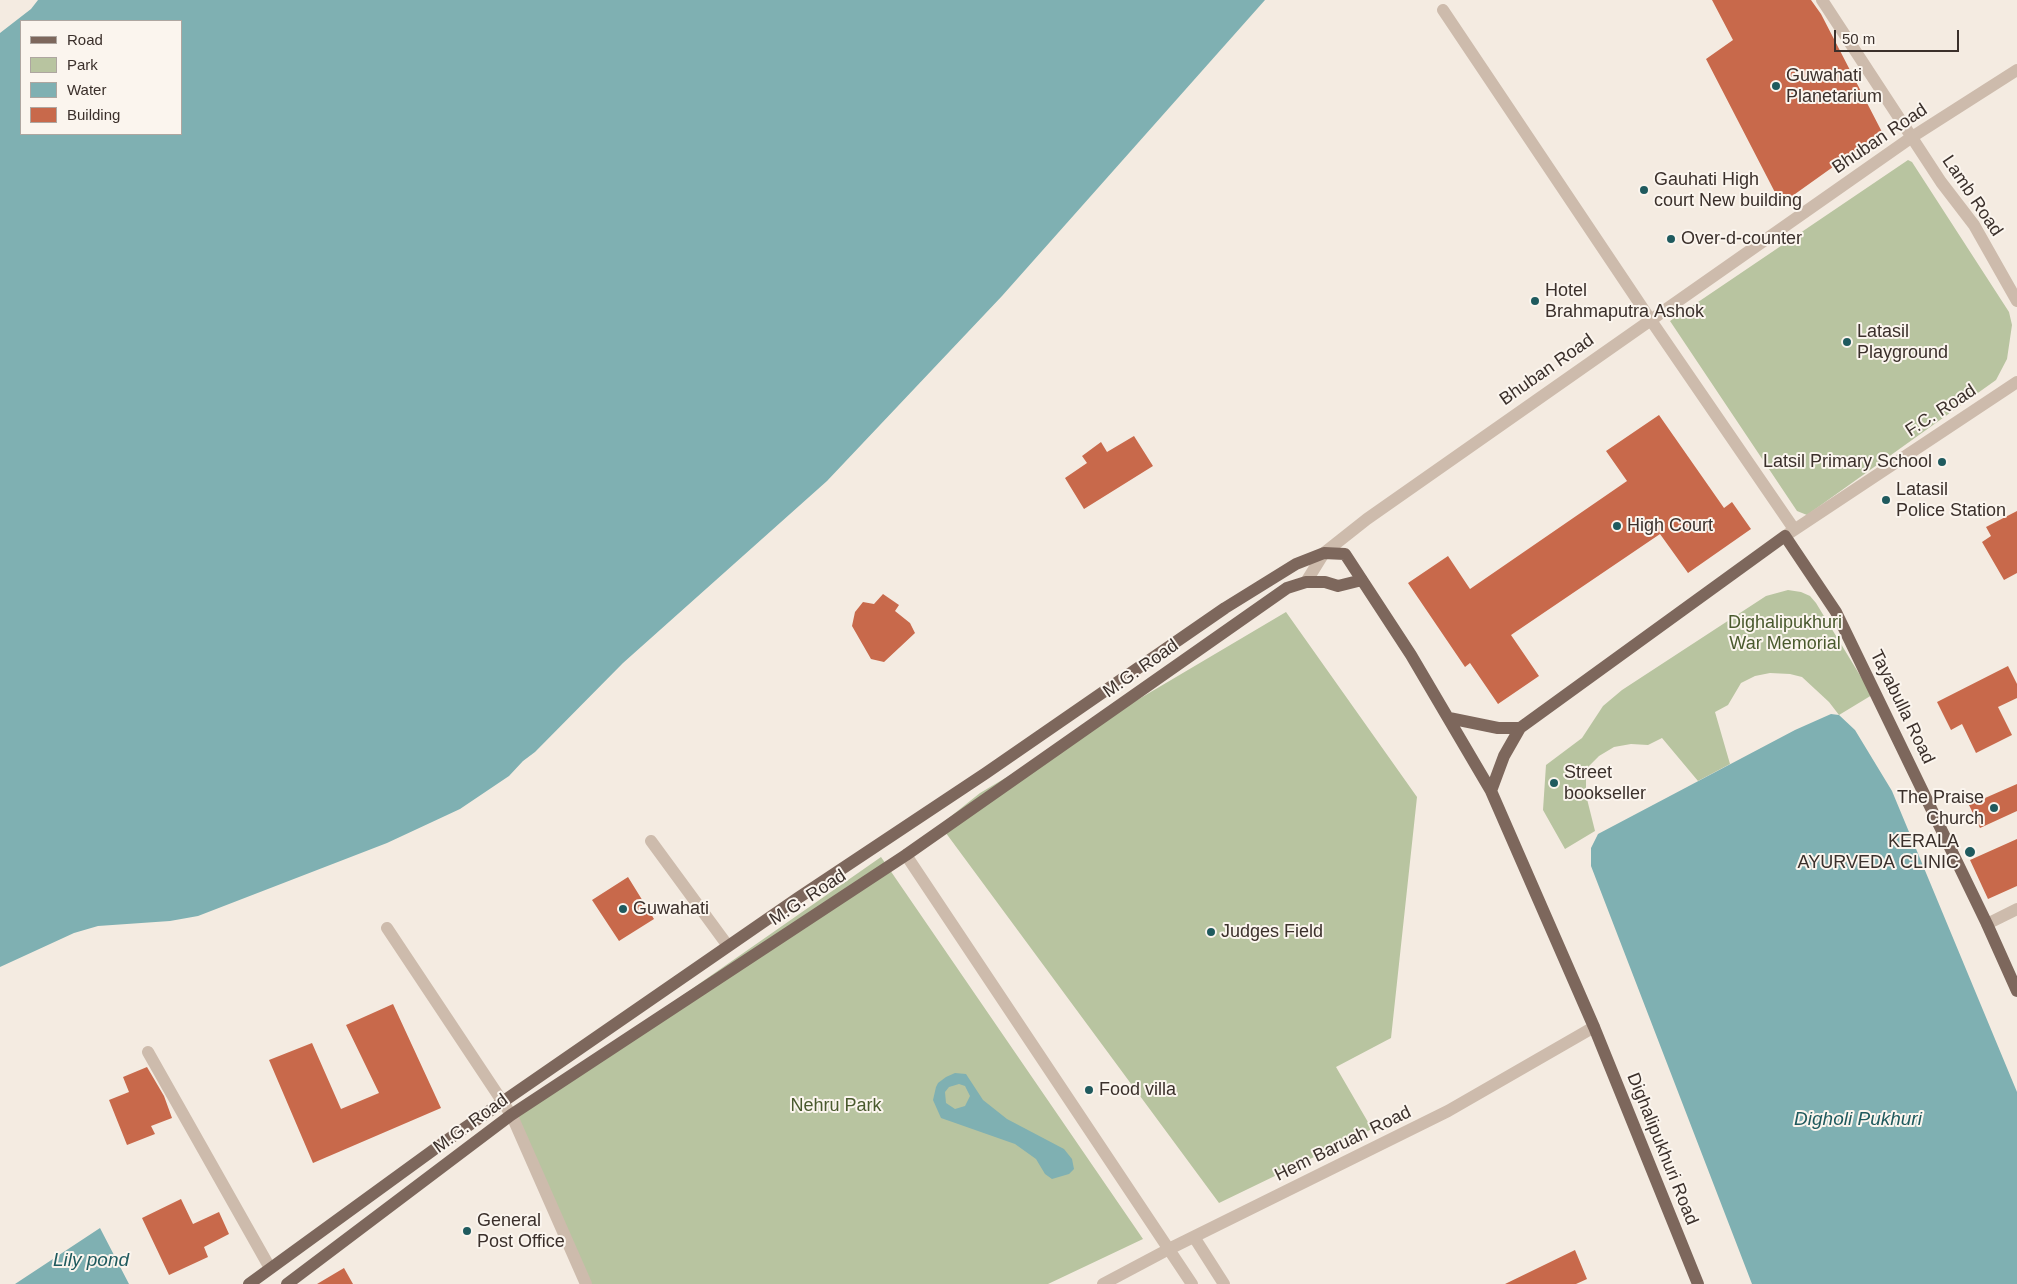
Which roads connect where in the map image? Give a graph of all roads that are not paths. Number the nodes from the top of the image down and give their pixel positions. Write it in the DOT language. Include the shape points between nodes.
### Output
graph roads {
  1 [pos="1822,0"];
  2 [pos="1443,10"];
  3 [pos="2017,70"];
  4 [pos="1912,137"];
  5 [pos="2017,301"];
  6 [pos="1650,319"];
  7 [pos="2017,382"];
  8 [pos="1789,533"];
  9 [pos="1324,553"];
  10 [pos="1362,580"];
  11 [pos="1306,582"];
  12 [pos="1449,718"];
  13 [pos="1520,728"];
  14 [pos="1491,791"];
  15 [pos="651,841"];
  16 [pos="906,855"];
  17 [pos="2017,909"];
  18 [pos="1987,924"];
  19 [pos="387,928"];
  20 [pos="728,946"];
  21 [pos="2017,991"];
  22 [pos="1594,1027"];
  23 [pos="148,1052"];
  24 [pos="502,1102"];
  25 [pos="511,1115"];
  26 [pos="1194,1237"];
  27 [pos="1170,1249"];
  28 [pos="270,1268"];
  29 [pos="249,1284"];
  30 [pos="287,1284"];
  31 [pos="586,1284"];
  32 [pos="1103,1284"];
  33 [pos="1192,1284"];
  34 [pos="1224,1284"];
  35 [pos="1698,1284"];
  1 -- 4 [label="street, Lamb Road"];
  2 -- 6 [label="street"];
  3 -- 4 [label="street, Bhuban Road"];
  4 -- 5 [label="street, Lamb Road" via="1974,225"];
  4 -- 6 [label="street, Bhuban Road"];
  6 -- 8 [label="street"];
  6 -- 9 [label="street, Bhuban Road" via="1375,513"];
  7 -- 8 [label="street, F.C. Road"];
  8 -- 13 [label="main road"];
  8 -- 18 [label="main road, Tayabulla Road" via="1836,612"];
  9 -- 10 [label="main road, Dighalipukhuri Road" via="1345,554"];
  9 -- 11 [label="street"];
  9 -- 20 [label="main road" via="1296,564 1225,608"];
  10 -- 11 [label="main road, M.G. Road" via="1338,586"];
  10 -- 12 [label="main road, Dighalipukhuri Road"];
  11 -- 16 [label="main road, M.G. Road" via="1287,588"];
  12 -- 13 [label="main road" via="1498,728"];
  12 -- 14 [label="main road, Dighalipukhuri Road"];
  13 -- 14 [label="main road" via="1504,756"];
  14 -- 22 [label="main road, Dighalipukhuri Road"];
  15 -- 20 [label="street"];
  16 -- 25 [label="main road, M.G. Road"];
  16 -- 27 [label="street"];
  17 -- 18 [label="street"];
  18 -- 21 [label="main road, Tayabulla Road"];
  19 -- 24 [label="street"];
  20 -- 24 [label="main road"];
  22 -- 26 [label="street, Hem Baruah Road" via="1448,1111"];
  22 -- 35 [label="main road, Dighalipukhuri Road"];
  23 -- 28 [label="street"];
  24 -- 25 [label="street"];
  24 -- 28 [label="main road"];
  25 -- 30 [label="main road, M.G. Road"];
  25 -- 31 [label="street"];
  26 -- 27 [label="street, Hem Baruah Road"];
  26 -- 34 [label="street"];
  27 -- 32 [label="street, Hem Baruah Road"];
  27 -- 33 [label="street"];
  28 -- 29 [label="main road"];
}
